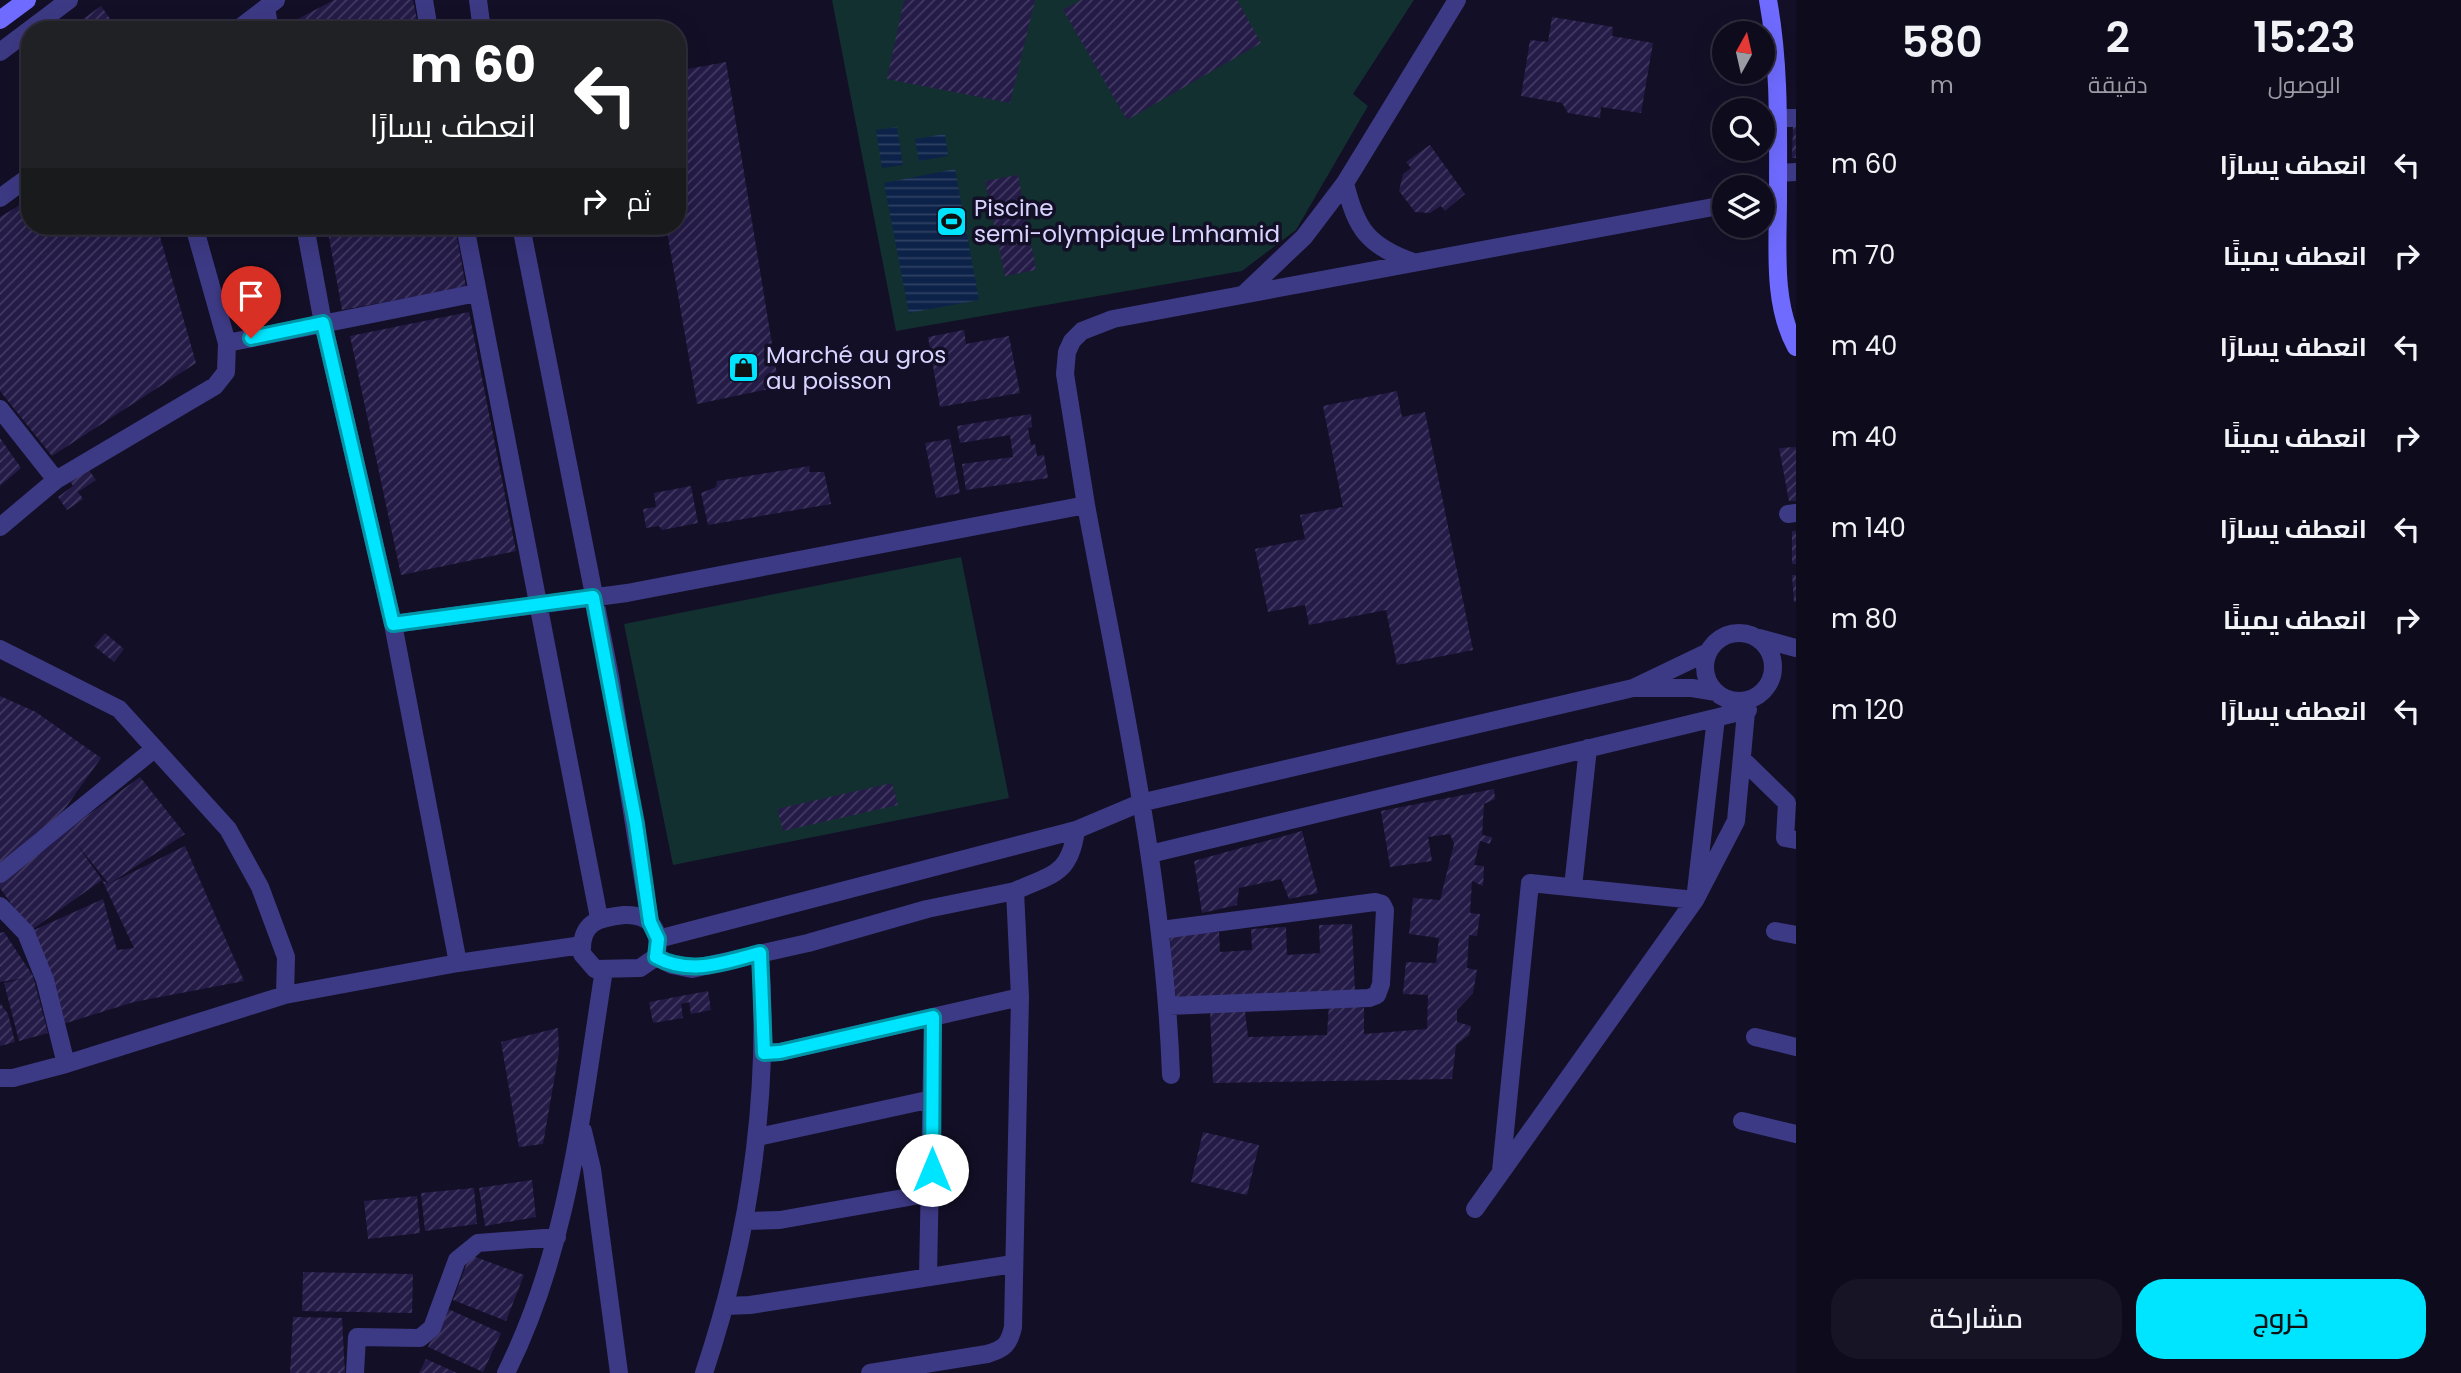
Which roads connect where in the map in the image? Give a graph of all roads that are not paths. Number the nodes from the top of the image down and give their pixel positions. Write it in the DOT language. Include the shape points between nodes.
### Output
graph roads {
  1 [pos="27,0"];
  2 [pos="69,0"];
  3 [pos="424,0"];
  4 [pos="478,0"];
  5 [pos="1457,0"];
  6 [pos="1768,0"];
  7 [pos="1774,0"];
  8 [pos="271,4"];
  9 [pos="0,20"];
  10 [pos="41,21"];
  11 [pos="249,21"];
  12 [pos="428,21"];
  13 [pos="481,21"];
  14 [pos="1772,21"];
  15 [pos="1772,21"];
  16 [pos="21,36"];
  17 [pos="0,52"];
  18 [pos="1775,80"];
  19 [pos="1777,118"];
  20 [pos="1796,118"];
  21 [pos="1796,172"];
  22 [pos="1778,173"];
  23 [pos="1775,182"];
  24 [pos="21,183"];
  25 [pos="1345,183"];
  26 [pos="0,198"];
  27 [pos="1712,207"];
  28 [pos="197,235"];
  29 [pos="307,235"];
  30 [pos="467,235"];
  31 [pos="523,235"];
  32 [pos="1774,238"];
  33 [pos="1413,262"];
  34 [pos="477,293"];
  35 [pos="1244,294"];
  36 [pos="323,323"];
  37 [pos="227,342"];
  38 [pos="1796,347"];
  39 [pos="0,409"];
  40 [pos="56,480"];
  41 [pos="1086,505"];
  42 [pos="0,527"];
  43 [pos="593,597"];
  44 [pos="537,603"];
  45 [pos="393,624"];
  46 [pos="1755,636"];
  47 [pos="1796,648"];
  48 [pos="0,649"];
  49 [pos="1708,652"];
  50 [pos="1771,680"];
  51 [pos="1633,688"];
  52 [pos="1716,692"];
  53 [pos="1747,705"];
  54 [pos="1716,718"];
  55 [pos="1588,748"];
  56 [pos="153,750"];
  57 [pos="1742,759"];
  58 [pos="1140,803"];
  59 [pos="1076,830"];
  60 [pos="1796,840"];
  61 [pos="1150,854"];
  62 [pos="0,874"];
  63 [pos="1573,887"];
  64 [pos="1015,891"];
  65 [pos="1695,900"];
  66 [pos="0,906"];
  67 [pos="599,918"];
  68 [pos="650,922"];
  69 [pos="1161,930"];
  70 [pos="1775,930"];
  71 [pos="1796,935"];
  72 [pos="658,939"];
  73 [pos="582,945"];
  74 [pos="760,953"];
  75 [pos="656,957"];
  76 [pos="458,963"];
  77 [pos="604,970"];
  78 [pos="285,995"];
  79 [pos="1020,997"];
  80 [pos="1168,1006"];
  81 [pos="933,1017"];
  82 [pos="1755,1037"];
  83 [pos="1796,1047"];
  84 [pos="764,1053"];
  85 [pos="66,1063"];
  86 [pos="1171,1074"];
  87 [pos="0,1078"];
  88 [pos="932,1099"];
  89 [pos="1742,1121"];
  90 [pos="582,1124"];
  91 [pos="1796,1134"];
  92 [pos="758,1137"];
  93 [pos="1501,1171"];
  94 [pos="932,1193"];
  95 [pos="1475,1209"];
  96 [pos="745,1221"];
  97 [pos="557,1237"];
  98 [pos="1013,1264"];
  99 [pos="928,1277"];
  100 [pos="726,1306"];
  101 [pos="508,1372"];
  102 [pos="355,1373"];
  103 [pos="619,1373"];
  104 [pos="704,1373"];
  105 [pos="870,1373"];
  1 -- 9 [label="street"];
  2 -- 10 [label="street"];
  3 -- 12 [label="street"];
  4 -- 13 [label="street"];
  5 -- 25 [label="street"];
  6 -- 14 [label="street"];
  7 -- 15 [label="street"];
  8 -- 11 [label="street"];
  16 -- 17 [label="street"];
  18 -- 19 [label="street"];
  19 -- 20 [label="street"];
  19 -- 22 [label="street"];
  21 -- 22 [label="street"];
  22 -- 23 [label="street"];
  24 -- 26 [label="street"];
  25 -- 33 [label="street" via="1351,209 1369,239"];
  25 -- 35 [label="street" via="1304,237"];
  27 -- 33 [label="street"];
  28 -- 37 [label="street"];
  29 -- 36 [label="street"];
  30 -- 34 [label="street"];
  31 -- 43 [label="street"];
  32 -- 38 [label="street" via="1783,318"];
  33 -- 35 [label="street"];
  34 -- 36 [label="street"];
  34 -- 44 [label="street"];
  35 -- 41 [label="street" via="1113,319 1082,331 1072,341 1065,362 1066,392"];
  36 -- 37 [label="street"];
  36 -- 45 [label="street"];
  37 -- 40 [label="street" via="226,372 215,386"];
  39 -- 40 [label="street"];
  40 -- 42 [label="street"];
  41 -- 43 [label="street"];
  41 -- 58 [label="street"];
  43 -- 44 [label="street"];
  43 -- 68 [label="street"];
  44 -- 45 [label="street"];
  44 -- 67 [label="street"];
  45 -- 76 [label="street"];
  46 -- 47 [label="street"];
  46 -- 49 [label="street" via="1723,636"];
  46 -- 50 [label="street" via="1773,660"];
  47 -- 50 [label="street"];
  48 -- 56 [label="street" via="119,709"];
  49 -- 51 [label="street"];
  49 -- 52 [label="street" via="1705,673"];
  50 -- 53 [label="street"];
  51 -- 52 [label="street"];
  51 -- 58 [label="street"];
  52 -- 53 [label="street"];
  53 -- 54 [label="street"];
  53 -- 57 [label="street"];
  54 -- 55 [label="street"];
  54 -- 65 [label="street"];
  55 -- 61 [label="street"];
  55 -- 63 [label="street"];
  56 -- 62 [label="street"];
  56 -- 78 [label="street" via="228,830 260,887 286,957"];
  57 -- 60 [label="street" via="1787,803 1785,838"];
  57 -- 65 [label="street" via="1736,821"];
  58 -- 59 [label="street"];
  58 -- 61 [label="street"];
  59 -- 64 [label="street" via="1073,852 1063,869"];
  59 -- 72 [label="street"];
  61 -- 69 [label="street"];
  63 -- 65 [label="street"];
  63 -- 93 [label="street" via="1530,883"];
  64 -- 74 [label="street"];
  64 -- 79 [label="street"];
  65 -- 93 [label="street"];
  66 -- 85 [label="street" via="26,933 45,980"];
  67 -- 68 [label="street" via="634,915"];
  67 -- 73 [label="street" via="588,925"];
  68 -- 72 [label="street"];
  69 -- 80 [label="street"];
  69 -- 80 [label="street" via="1379,902 1385,910 1377,995"];
  70 -- 71 [label="street"];
  72 -- 75 [label="street"];
  73 -- 76 [label="street"];
  73 -- 77 [label="street" via="588,964"];
  74 -- 75 [label="street" via="692,969"];
  74 -- 84 [label="street"];
  75 -- 77 [label="street" via="640,968"];
  76 -- 78 [label="street"];
  77 -- 90 [label="street"];
  78 -- 85 [label="street"];
  79 -- 81 [label="street"];
  79 -- 98 [label="street"];
  80 -- 86 [label="street"];
  81 -- 84 [label="street"];
  81 -- 88 [label="street"];
  82 -- 83 [label="street"];
  84 -- 92 [label="street"];
  85 -- 87 [label="street"];
  88 -- 92 [label="street"];
  88 -- 94 [label="street"];
  89 -- 91 [label="street"];
  90 -- 97 [label="street"];
  90 -- 103 [label="street"];
  92 -- 96 [label="street"];
  93 -- 95 [label="street"];
  94 -- 96 [label="street" via="780,1220"];
  94 -- 99 [label="street"];
  96 -- 100 [label="street"];
  97 -- 101 [label="street"];
  97 -- 102 [label="street" via="478,1243 457,1260 432,1328 420,1338 357,1337"];
  98 -- 99 [label="street"];
  98 -- 105 [label="street" via="1013,1328 1003,1349"];
  99 -- 100 [label="street"];
  100 -- 104 [label="street"];
}
